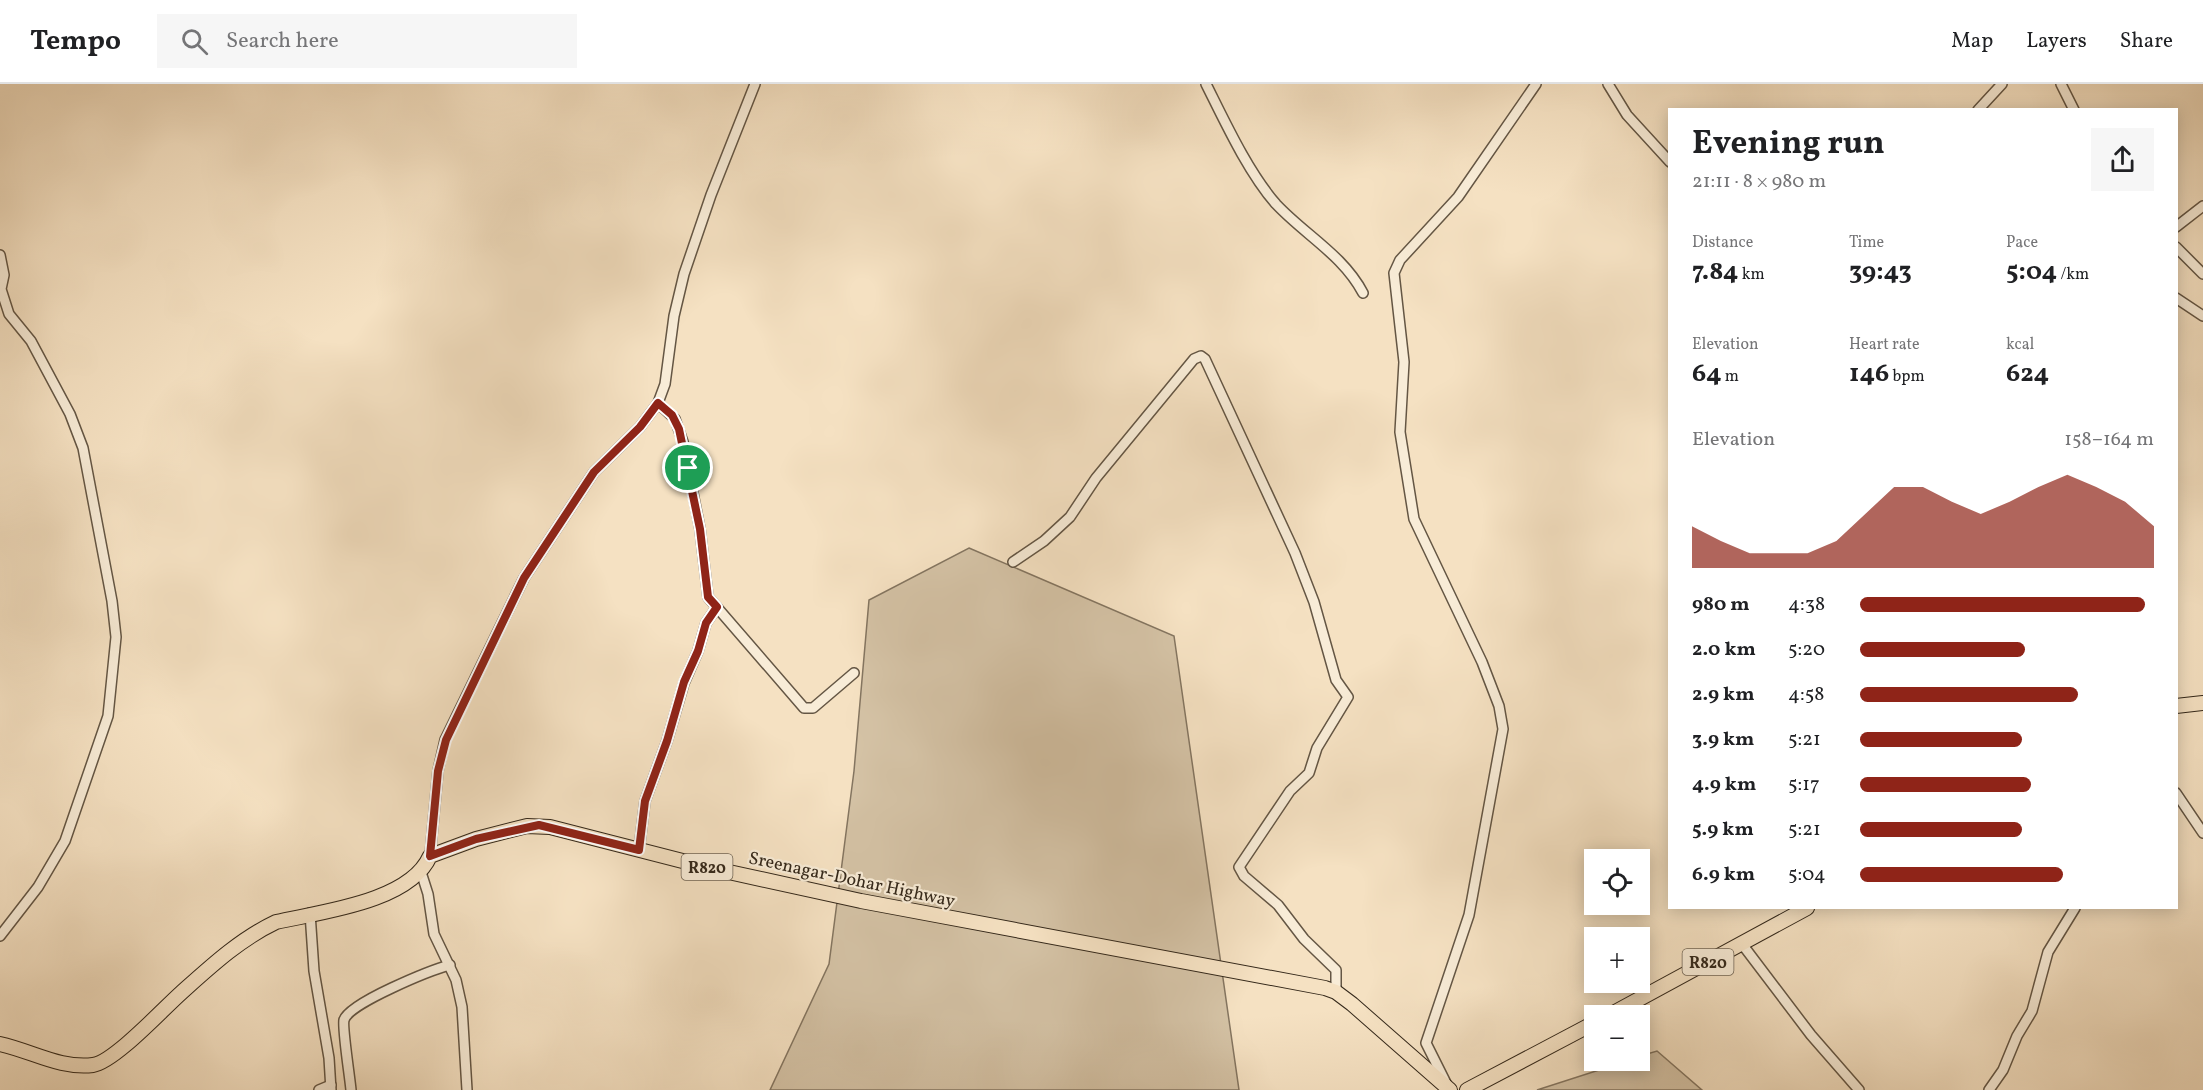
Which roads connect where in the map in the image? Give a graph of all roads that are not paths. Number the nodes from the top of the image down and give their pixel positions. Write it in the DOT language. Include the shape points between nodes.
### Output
graph roads {
  1 [pos="755,84"];
  2 [pos="1206,84"];
  3 [pos="1536,84"];
  4 [pos="1608,84"];
  5 [pos="2002,84"];
  6 [pos="2061,84"];
  7 [pos="1980,108"];
  8 [pos="2073,108"];
  9 [pos="1668,160"];
  10 [pos="2203,206"];
  11 [pos="2178,225"];
  12 [pos="2178,249"];
  13 [pos="0,255"];
  14 [pos="2203,274"];
  15 [pos="1363,293"];
  16 [pos="2178,299"];
  17 [pos="2203,316"];
  18 [pos="658,403"];
  19 [pos="1013,562"];
  20 [pos="717,607"];
  21 [pos="854,674"];
  22 [pos="2203,703"];
  23 [pos="2178,706"];
  24 [pos="2178,796"];
  25 [pos="2203,832"];
  26 [pos="639,850"];
  27 [pos="430,856"];
  28 [pos="421,872"];
  29 [pos="1805,909"];
  30 [pos="2074,909"];
  31 [pos="310,913"];
  32 [pos="0,936"];
  33 [pos="1742,944"];
  34 [pos="450,965"];
  35 [pos="1336,992"];
  36 [pos="1628,1005"];
  37 [pos="1584,1028"];
  38 [pos="0,1044"];
  39 [pos="331,1087"];
  40 [pos="319,1090"];
  41 [pos="351,1090"];
  42 [pos="467,1090"];
  43 [pos="1449,1090"];
  44 [pos="1467,1090"];
  45 [pos="1859,1090"];
  46 [pos="1989,1090"];
  1 -- 18 [label="street" via="684,274 665,384"];
  2 -- 15 [label="street" via="1234,141 1276,203 1346,267"];
  3 -- 43 [label="street" via="1458,197 1400,260 1394,273 1404,362 1400,432 1414,519 1482,662 1499,706 1503,729 1469,915 1426,1043"];
  4 -- 9 [label="street" via="1627,115"];
  5 -- 7 [label="street"];
  6 -- 8 [label="street"];
  10 -- 11 [label="street"];
  12 -- 14 [label="street"];
  13 -- 32 [label="street" via="4,275 1,289 9,314 31,341 70,414 83,448 116,637 108,716 65,841 38,886"];
  16 -- 17 [label="street"];
  18 -- 20 [label="street" via="672,415 679,429 700,529 708,597"];
  18 -- 27 [label="street" via="640,427 594,472 524,578 446,740 438,771"];
  19 -- 35 [label="street" via="1058,529 1194,359 1205,359 1295,552 1336,680 1348,697 1317,748 1309,773 1290,791 1239,867 1336,970"];
  20 -- 21 [label="street" via="804,708 813,708"];
  20 -- 26 [label="street" via="706,623 684,682 645,801"];
  22 -- 23 [label="main road"];
  24 -- 25 [label="street"];
  26 -- 27 [label="main road, Sreenagar-Dohar Highway / R820" via="539,825 476,839"];
  26 -- 35 [label="main road, Sreenagar-Dohar Highway / R820" via="861,901"];
  27 -- 28 [label="main road"];
  28 -- 31 [label="main road" via="383,895"];
  28 -- 34 [label="street" via="434,934"];
  29 -- 33 [label="main road, R820"];
  30 -- 46 [label="street" via="2048,952 2032,1011"];
  31 -- 38 [label="main road" via="276,922 244,940 107,1060 96,1065 57,1063"];
  31 -- 39 [label="street"];
  33 -- 36 [label="main road, R820"];
  33 -- 45 [label="street" via="1811,1035"];
  34 -- 41 [label="street" via="368,1000 348,1014 344,1026"];
  34 -- 42 [label="street" via="462,1007"];
  35 -- 43 [label="main road"];
  37 -- 44 [label="main road"];
  39 -- 40 [label="street"];
}
